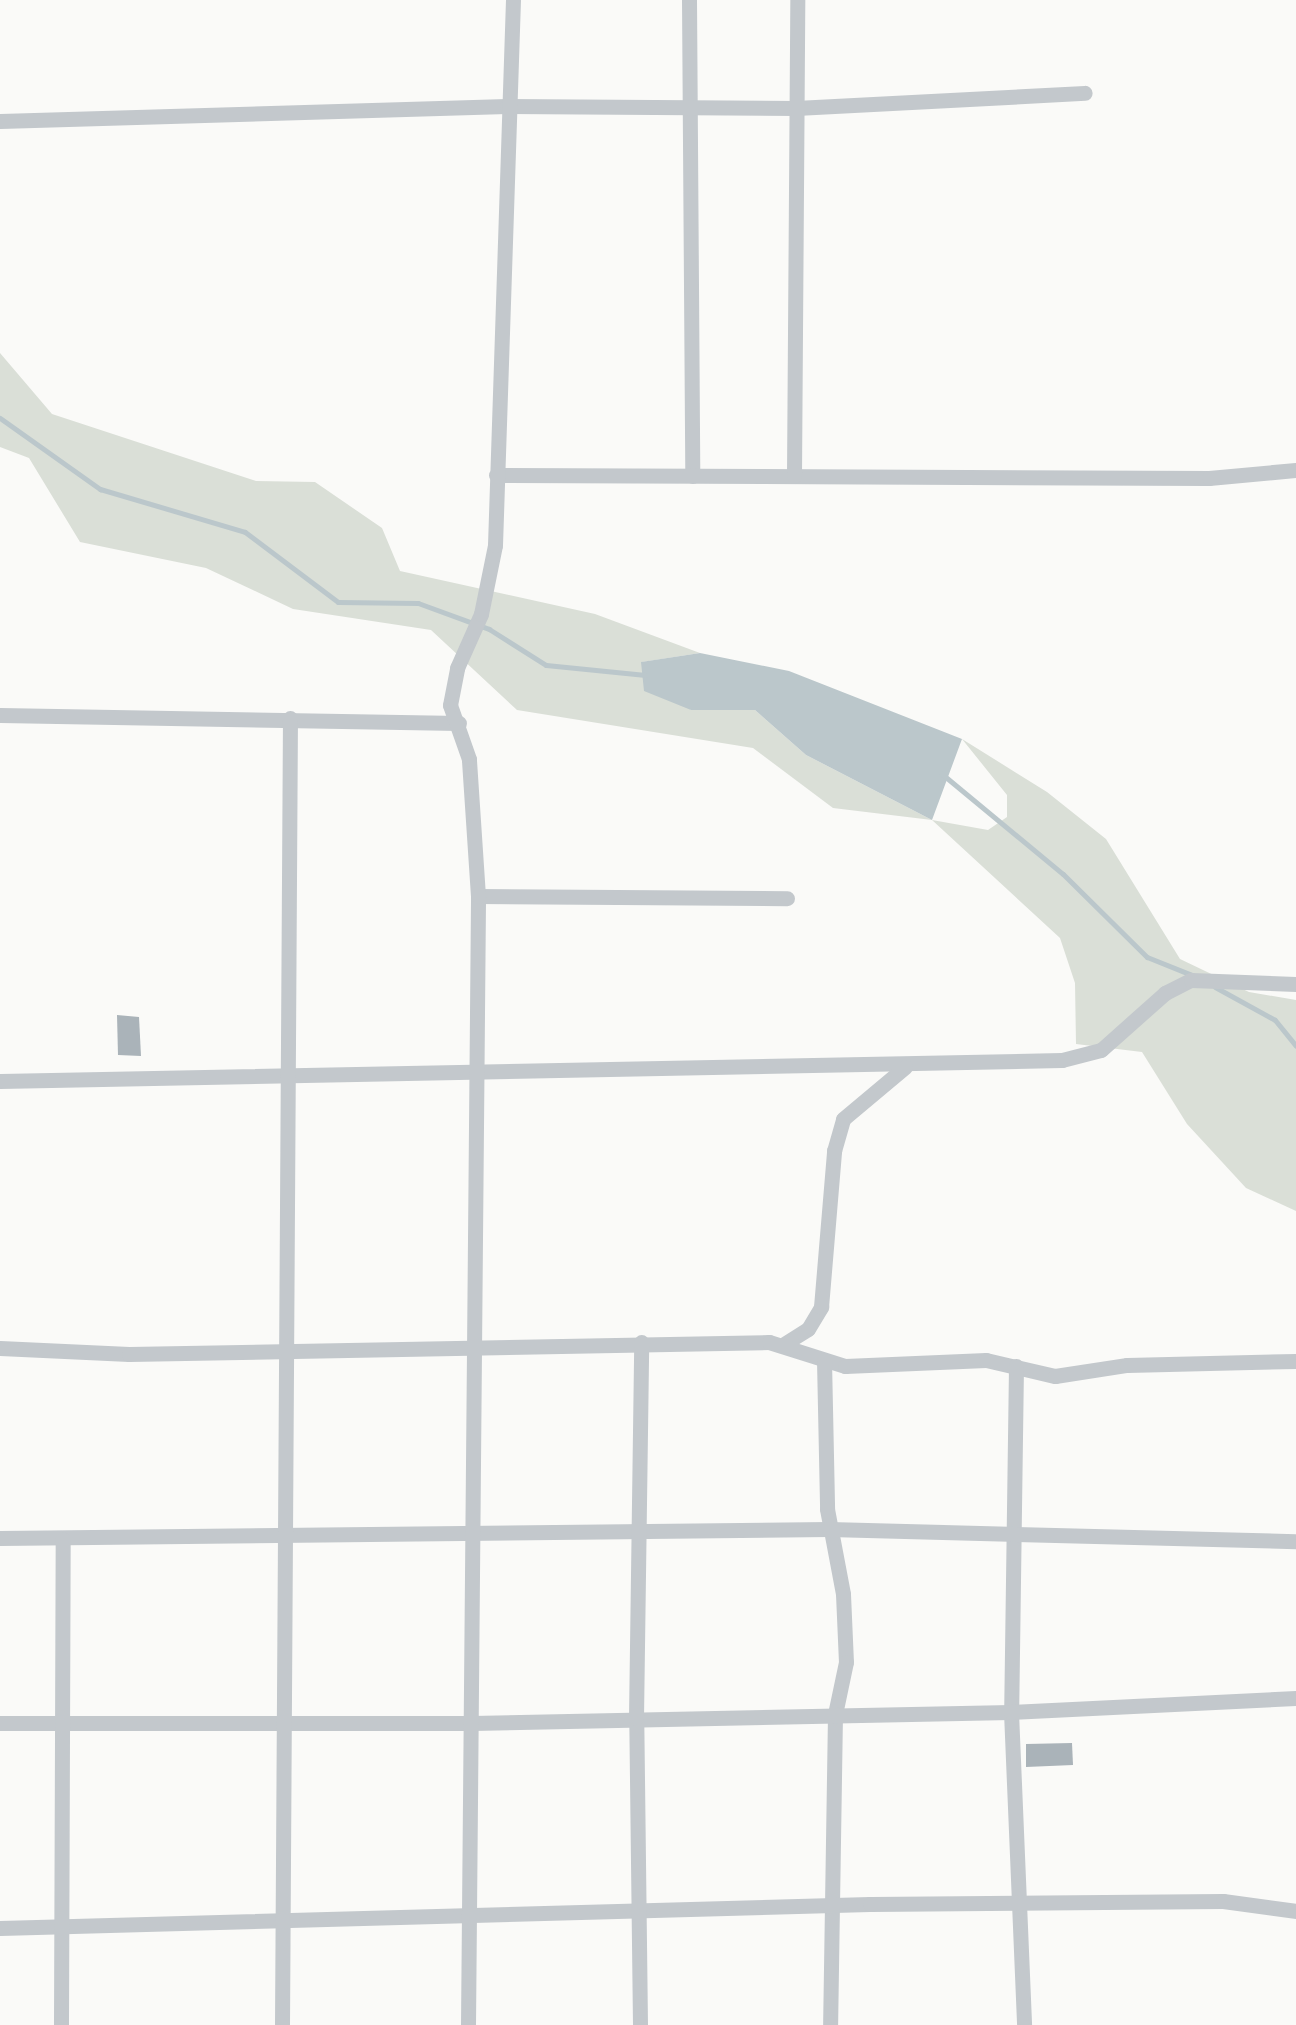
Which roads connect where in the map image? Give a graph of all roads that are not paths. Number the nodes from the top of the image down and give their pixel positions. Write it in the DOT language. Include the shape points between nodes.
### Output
graph roads {
  1 [pos="513,0"];
  2 [pos="689,0"];
  3 [pos="797,0"];
  4 [pos="1085,93"];
  5 [pos="507,106"];
  6 [pos="689,108"];
  7 [pos="796,108"];
  8 [pos="0,121"];
  9 [pos="1296,470"];
  10 [pos="496,475"];
  11 [pos="692,476"];
  12 [pos="794,476"];
  13 [pos="0,715"];
  14 [pos="290,718"];
  15 [pos="459,723"];
  16 [pos="478,896"];
  17 [pos="786,898"];
  18 [pos="1296,984"];
  19 [pos="906,1066"];
  20 [pos="478,1076"];
  21 [pos="288,1080"];
  22 [pos="0,1081"];
  23 [pos="641,1342"];
  24 [pos="784,1344"];
  25 [pos="477,1346"];
  26 [pos="0,1348"];
  27 [pos="290,1350"];
  28 [pos="824,1360"];
  29 [pos="1296,1362"];
  30 [pos="1016,1366"];
  31 [pos="829,1529"];
  32 [pos="1009,1531"];
  33 [pos="636,1532"];
  34 [pos="473,1536"];
  35 [pos="288,1537"];
  36 [pos="0,1538"];
  37 [pos="63,1539"];
  38 [pos="1296,1541"];
  39 [pos="1296,1698"];
  40 [pos="1010,1712"];
  41 [pos="835,1714"];
  42 [pos="636,1718"];
  43 [pos="472,1722"];
  44 [pos="62,1723"];
  45 [pos="0,1724"];
  46 [pos="284,1725"];
  47 [pos="1016,1904"];
  48 [pos="831,1906"];
  49 [pos="637,1910"];
  50 [pos="1296,1911"];
  51 [pos="468,1913"];
  52 [pos="282,1917"];
  53 [pos="60,1925"];
  54 [pos="0,1928"];
  55 [pos="61,2025"];
  56 [pos="282,2025"];
  57 [pos="468,2025"];
  58 [pos="640,2025"];
  59 [pos="830,2025"];
  60 [pos="1024,2025"];
  1 -- 5 [label="street"];
  2 -- 6 [label="street"];
  3 -- 7 [label="street"];
  4 -- 7 [label="street"];
  5 -- 6 [label="street"];
  5 -- 8 [label="street"];
  5 -- 10 [label="street"];
  6 -- 7 [label="street"];
  6 -- 11 [label="street"];
  7 -- 12 [label="street"];
  9 -- 12 [label="street" via="1209,478"];
  10 -- 11 [label="street"];
  10 -- 15 [label="street" via="492,573 451,687"];
  11 -- 12 [label="street"];
  13 -- 14 [label="street"];
  14 -- 15 [label="street"];
  14 -- 21 [label="street"];
  15 -- 16 [label="street" via="469,759"];
  16 -- 17 [label="street"];
  16 -- 20 [label="street"];
  18 -- 19 [label="street" via="1191,980 1083,1057"];
  19 -- 20 [label="street"];
  19 -- 24 [label="street" via="844,1119 834,1151 820,1307 808,1328"];
  20 -- 21 [label="street"];
  20 -- 25 [label="street"];
  21 -- 22 [label="street"];
  21 -- 27 [label="street"];
  23 -- 24 [label="street"];
  23 -- 25 [label="street"];
  23 -- 33 [label="street"];
  24 -- 28 [label="street"];
  25 -- 27 [label="street"];
  25 -- 34 [label="street"];
  26 -- 27 [label="street" via="90,1354"];
  27 -- 35 [label="street"];
  28 -- 30 [label="street" via="845,1366 986,1360"];
  28 -- 31 [label="street"];
  29 -- 30 [label="street" via="1127,1366 1055,1376"];
  30 -- 32 [label="street"];
  31 -- 32 [label="street"];
  31 -- 33 [label="street"];
  31 -- 41 [label="street" via="843,1594 846,1662"];
  32 -- 38 [label="street"];
  32 -- 40 [label="street"];
  33 -- 34 [label="street"];
  33 -- 42 [label="street"];
  34 -- 35 [label="street"];
  34 -- 43 [label="street"];
  35 -- 37 [label="street"];
  35 -- 46 [label="street"];
  36 -- 37 [label="street"];
  37 -- 44 [label="street"];
  39 -- 40 [label="street"];
  40 -- 41 [label="street"];
  40 -- 47 [label="street"];
  41 -- 42 [label="street"];
  41 -- 48 [label="street"];
  42 -- 43 [label="street"];
  42 -- 49 [label="street"];
  43 -- 46 [label="street"];
  43 -- 51 [label="street"];
  44 -- 45 [label="street"];
  44 -- 46 [label="street"];
  44 -- 53 [label="street"];
  46 -- 52 [label="street"];
  47 -- 48 [label="street"];
  47 -- 50 [label="street" via="1224,1900"];
  47 -- 60 [label="street"];
  48 -- 49 [label="street"];
  48 -- 59 [label="street"];
  49 -- 51 [label="street"];
  49 -- 58 [label="street"];
  51 -- 52 [label="street"];
  51 -- 57 [label="street"];
  52 -- 53 [label="street"];
  52 -- 56 [label="street"];
  53 -- 54 [label="street"];
  53 -- 55 [label="street"];
}
